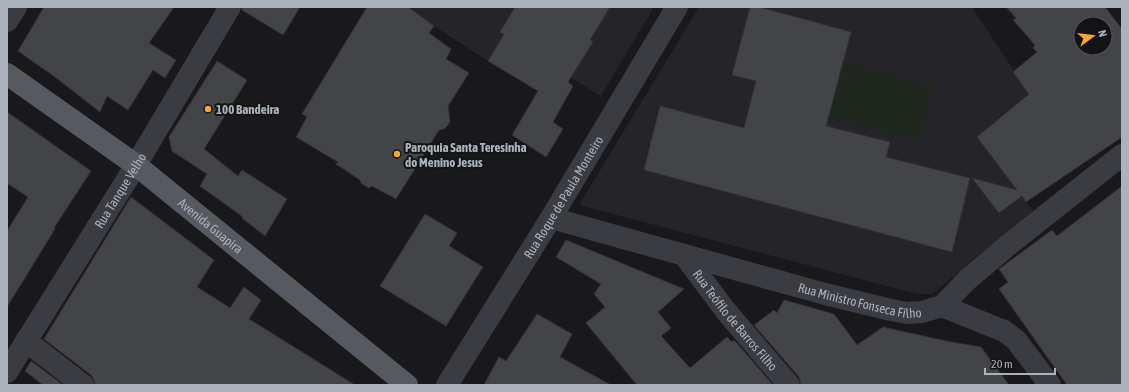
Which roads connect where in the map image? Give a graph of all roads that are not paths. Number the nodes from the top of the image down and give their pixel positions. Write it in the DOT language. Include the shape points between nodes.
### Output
graph roads {
  1 [pos="16,7"];
  2 [pos="230,7"];
  3 [pos="677,7"];
  4 [pos="7,21"];
  5 [pos="7,74"];
  6 [pos="1121,157"];
  7 [pos="136,165"];
  8 [pos="551,218"];
  9 [pos="684,254"];
  10 [pos="942,306"];
  11 [pos="26,341"];
  12 [pos="7,372"];
  13 [pos="83,385"];
  14 [pos="407,385"];
  15 [pos="447,385"];
  16 [pos="789,385"];
  17 [pos="1050,385"];
  1 -- 4 [label="street"];
  2 -- 7 [label="street, Rua Tanque Velho"];
  3 -- 8 [label="street, Rua Roque de Paula Monteiro"];
  5 -- 7 [label="main road, Avenida Guapira"];
  6 -- 10 [label="street, Rua Ministro Fonseca Filho" via="978,270"];
  7 -- 11 [label="street, Rua Tanque Velho"];
  7 -- 14 [label="main road, Avenida Guapira"];
  8 -- 9 [label="street, Rua Ministro Fonseca Filho"];
  8 -- 15 [label="street, Rua Roque de Paula Monteiro"];
  9 -- 10 [label="street, Rua Ministro Fonseca Filho" via="891,310 922,312"];
  9 -- 16 [label="street, Rua Teófilo de Barros Filho" via="725,310"];
  10 -- 17 [label="street" via="1004,331 1016,340"];
  11 -- 12 [label="street, Rua Tanque Velho"];
  11 -- 13 [label="street"];
}
